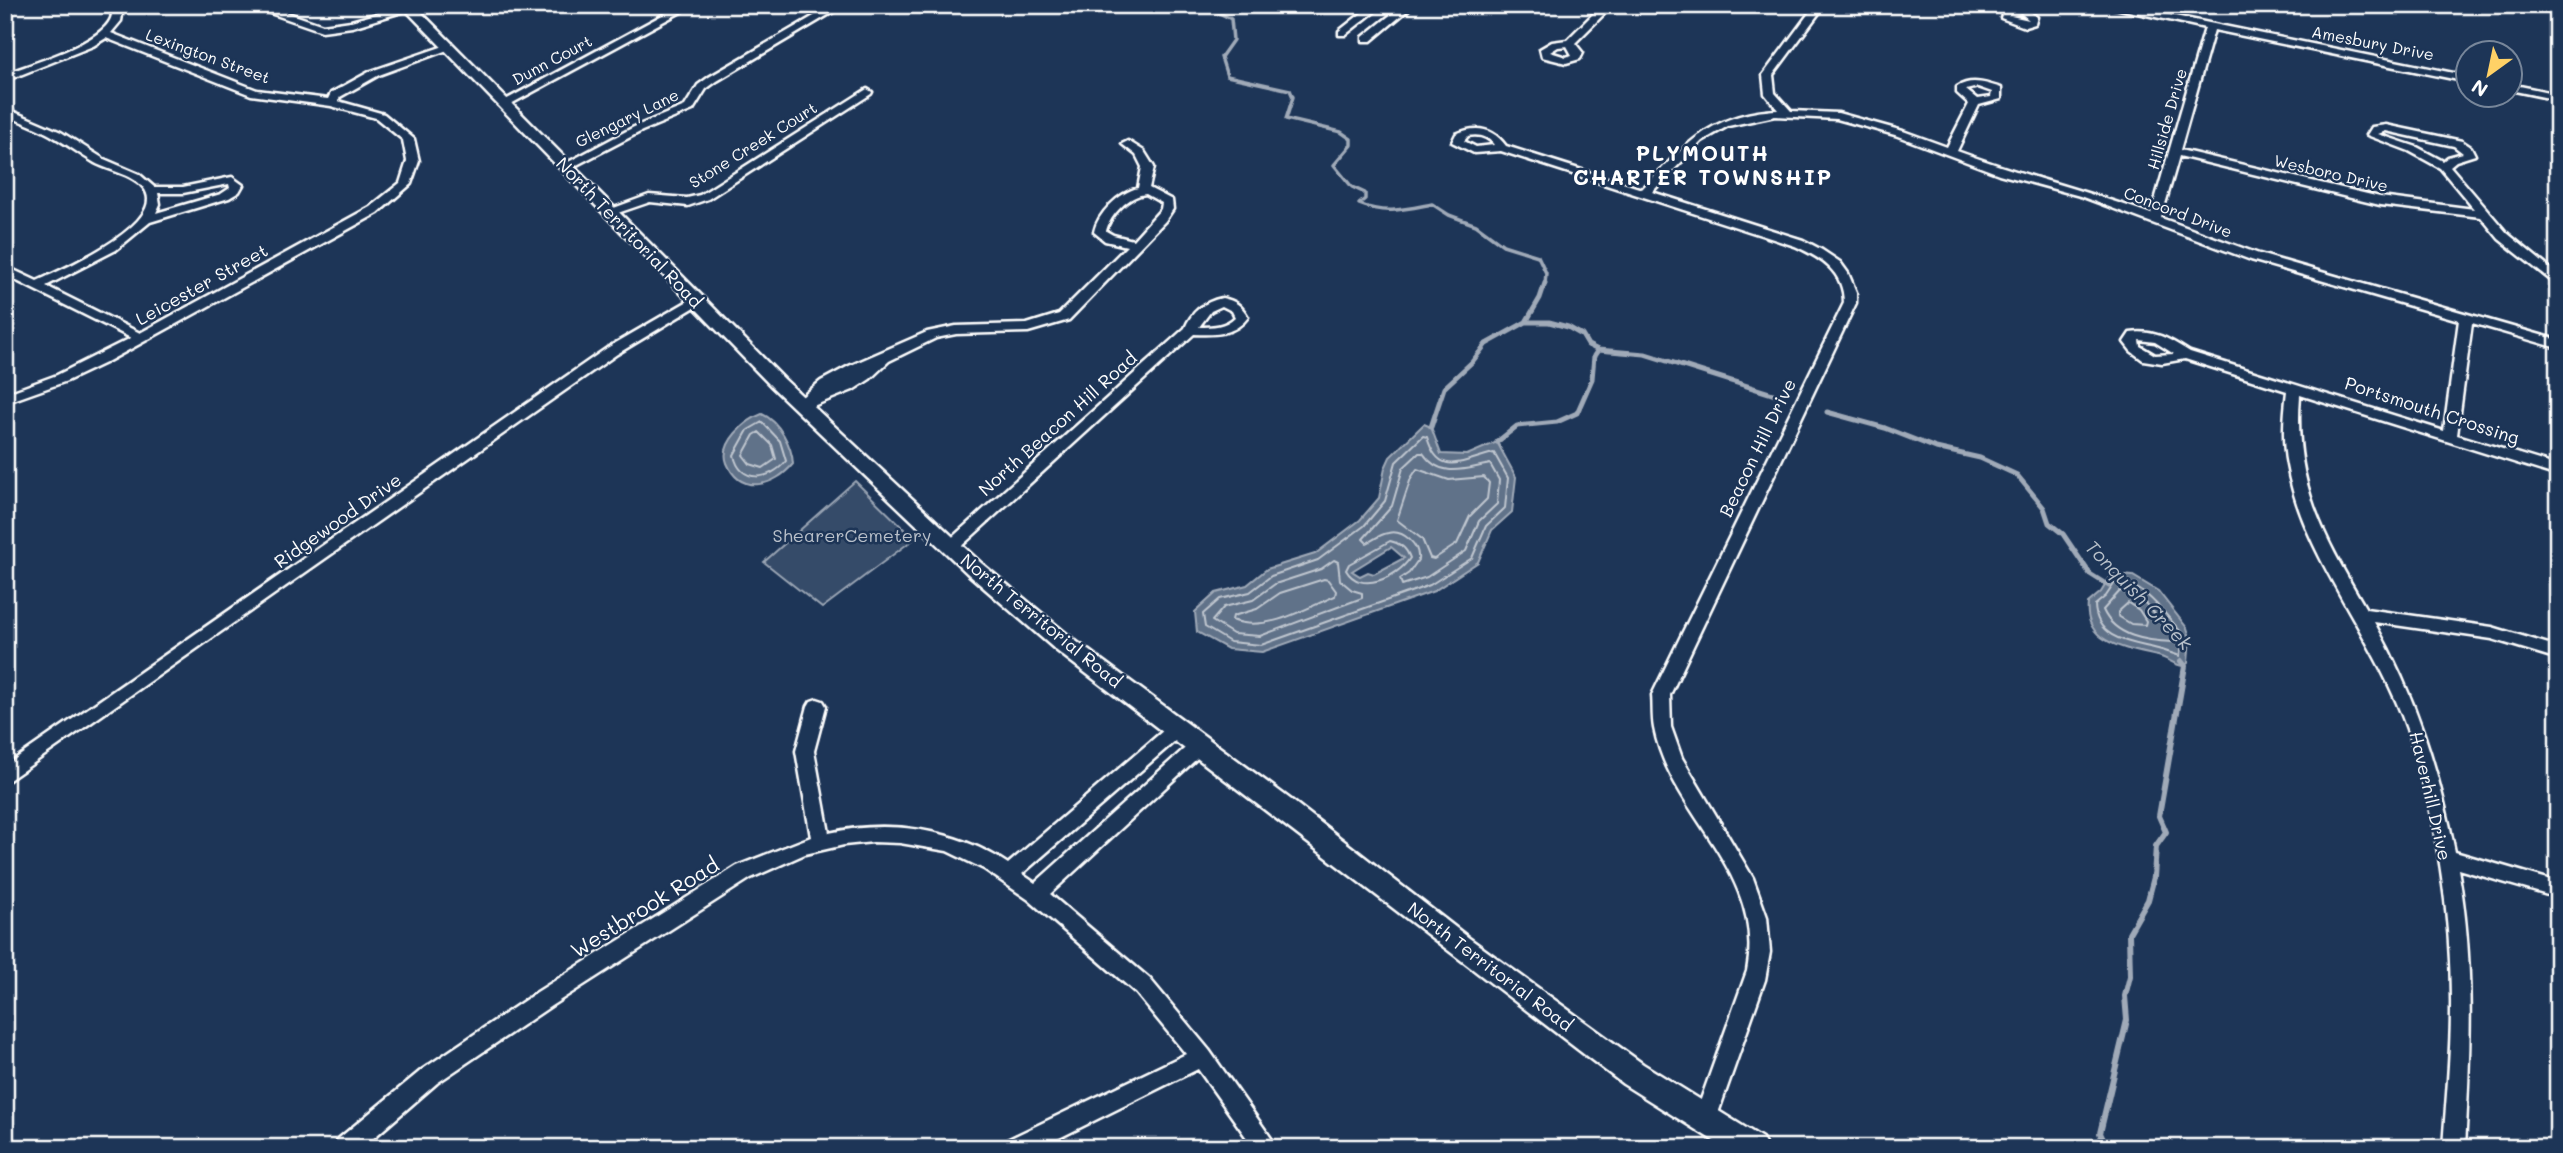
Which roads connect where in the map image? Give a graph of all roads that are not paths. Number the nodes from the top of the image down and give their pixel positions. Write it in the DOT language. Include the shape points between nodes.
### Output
graph roads {
  1 [pos="18,5"];
  2 [pos="110,5"];
  3 [pos="272,5"];
  4 [pos="689,5"];
  5 [pos="840,5"];
  6 [pos="1378,5"];
  7 [pos="1409,5"];
  8 [pos="1608,5"];
  9 [pos="1820,5"];
  10 [pos="2106,5"];
  11 [pos="408,7"];
  12 [pos="5,10"];
  13 [pos="2210,26"];
  14 [pos="1342,33"];
  15 [pos="105,34"];
  16 [pos="1367,39"];
  17 [pos="1570,43"];
  18 [pos="451,51"];
  19 [pos="2454,76"];
  20 [pos="5,78"];
  21 [pos="2524,90"];
  22 [pos="867,92"];
  23 [pos="2558,97"];
  24 [pos="332,103"];
  25 [pos="1975,103"];
  26 [pos="503,104"];
  27 [pos="5,111"];
  28 [pos="1787,113"];
  29 [pos="1128,144"];
  30 [pos="1502,148"];
  31 [pos="2174,152"];
  32 [pos="1948,153"];
  33 [pos="2444,166"];
  34 [pos="565,167"];
  35 [pos="405,184"];
  36 [pos="152,190"];
  37 [pos="1143,191"];
  38 [pos="1644,194"];
  39 [pos="609,212"];
  40 [pos="2483,215"];
  41 [pos="147,219"];
  42 [pos="2155,220"];
  43 [pos="1133,244"];
  44 [pos="5,270"];
  45 [pos="2558,282"];
  46 [pos="36,286"];
  47 [pos="695,300"];
  48 [pos="2466,318"];
  49 [pos="1191,330"];
  50 [pos="141,338"];
  51 [pos="2558,344"];
  52 [pos="2185,355"];
  53 [pos="2294,388"];
  54 [pos="5,399"];
  55 [pos="802,405"];
  56 [pos="2451,437"];
  57 [pos="2558,471"];
  58 [pos="951,547"];
  59 [pos="2361,614"];
  60 [pos="2558,653"];
  61 [pos="817,706"];
  62 [pos="1177,729"];
  63 [pos="1199,746"];
  64 [pos="5,776"];
  65 [pos="821,841"];
  66 [pos="2446,858"];
  67 [pos="1007,876"];
  68 [pos="2558,890"];
  69 [pos="1036,894"];
  70 [pos="1202,1057"];
  71 [pos="1705,1119"];
  72 [pos="345,1148"];
  73 [pos="1015,1148"];
  74 [pos="1267,1148"];
  75 [pos="1752,1148"];
  76 [pos="2454,1148"];
  1 -- 12 [label="main road"];
  2 -- 15 [label="street" via="116,21"];
  3 -- 11 [label="street" via="267,9 321,28"];
  4 -- 26 [label="street, Dunn Court"];
  5 -- 34 [label="street, Glengary Lane" via="713,79 689,108"];
  6 -- 14 [label="street"];
  7 -- 16 [label="street"];
  8 -- 17 [label="street"];
  9 -- 28 [label="street" via="1768,75 1770,94"];
  10 -- 13 [label="street, Amesbury Drive"];
  11 -- 18 [label="main road, North Territorial Road"];
  13 -- 19 [label="street, Amesbury Drive"];
  13 -- 31 [label="street, Hillside Drive"];
  15 -- 20 [label="street"];
  15 -- 24 [label="street, Lexington Street" via="255,93"];
  18 -- 24 [label="street"];
  18 -- 26 [label="main road, North Territorial Road"];
  21 -- 23 [label="street"];
  22 -- 39 [label="street, Stone Creek Court" via="704,197 688,202 649,198"];
  24 -- 35 [label="street, Lexington Street" via="380,116 408,139 413,160"];
  25 -- 32 [label="street"];
  26 -- 34 [label="main road, North Territorial Road"];
  27 -- 36 [label="street" via="65,138"];
  28 -- 32 [label="street, Concord Drive" via="1860,121"];
  28 -- 38 [label="street" via="1745,118 1711,130"];
  29 -- 37 [label="street" via="1148,167"];
  30 -- 38 [label="street, Beacon Hill Drive"];
  31 -- 40 [label="street, Wesboro Drive" via="2380,201"];
  31 -- 42 [label="street, Hillside Drive"];
  32 -- 42 [label="street, Concord Drive"];
  33 -- 33 [label="street" via="2469,155 2468,149 2386,128 2376,129 2372,135"];
  33 -- 40 [label="street"];
  34 -- 39 [label="main road, North Territorial Road"];
  35 -- 50 [label="street, Leicester Street" via="374,210"];
  36 -- 41 [label="street" via="154,203"];
  36 -- 41 [label="street" via="192,189 232,180 237,185 225,196"];
  37 -- 43 [label="street" via="1159,195 1168,202 1167,209"];
  37 -- 43 [label="street" via="1127,195 1101,224 1100,232"];
  38 -- 71 [label="street, Beacon Hill Drive" via="1812,249 1841,271 1851,295 1661,695 1660,719 1667,745 1736,863 1759,923 1755,979"];
  39 -- 47 [label="main road, North Territorial Road"];
  40 -- 45 [label="street" via="2521,254"];
  41 -- 46 [label="street" via="113,246"];
  42 -- 48 [label="street, Concord Drive" via="2255,257"];
  43 -- 55 [label="street" via="1064,317 1028,328 941,332 886,357 863,380"];
  44 -- 46 [label="street"];
  46 -- 50 [label="street"];
  47 -- 55 [label="main road, North Territorial Road"];
  47 -- 64 [label="street, Ridgewood Drive" via="612,351"];
  48 -- 51 [label="street, Concord Drive"];
  48 -- 56 [label="street"];
  49 -- 58 [label="street, North Beacon Hill Road"];
  50 -- 54 [label="street, Leicester Street" via="62,378"];
  52 -- 53 [label="street, Portsmouth Crossing"];
  53 -- 56 [label="street, Portsmouth Crossing"];
  53 -- 59 [label="street, Haverhill Drive" via="2289,433 2297,485 2319,542"];
  55 -- 58 [label="main road, North Territorial Road"];
  56 -- 57 [label="street, Portsmouth Crossing"];
  58 -- 62 [label="main road, North Territorial Road" via="1065,645"];
  59 -- 60 [label="street" via="2492,633"];
  59 -- 66 [label="street, Haverhill Drive" via="2410,714"];
  61 -- 65 [label="street" via="805,751"];
  62 -- 63 [label="main road, North Territorial Road"];
  62 -- 67 [label="street"];
  63 -- 69 [label="street"];
  63 -- 71 [label="main road, North Territorial Road" via="1514,986"];
  65 -- 67 [label="street, Westbrook Road" via="873,834 924,838 974,854"];
  65 -- 72 [label="street, Westbrook Road" via="744,872 544,999 430,1076"];
  66 -- 68 [label="street"];
  66 -- 76 [label="street, Haverhill Drive" via="2461,988"];
  67 -- 69 [label="street, Westbrook Road"];
  69 -- 70 [label="street, Westbrook Road" via="1143,986"];
  70 -- 73 [label="street"];
  70 -- 74 [label="street, Westbrook Road"];
  71 -- 75 [label="main road, North Territorial Road"];
}
